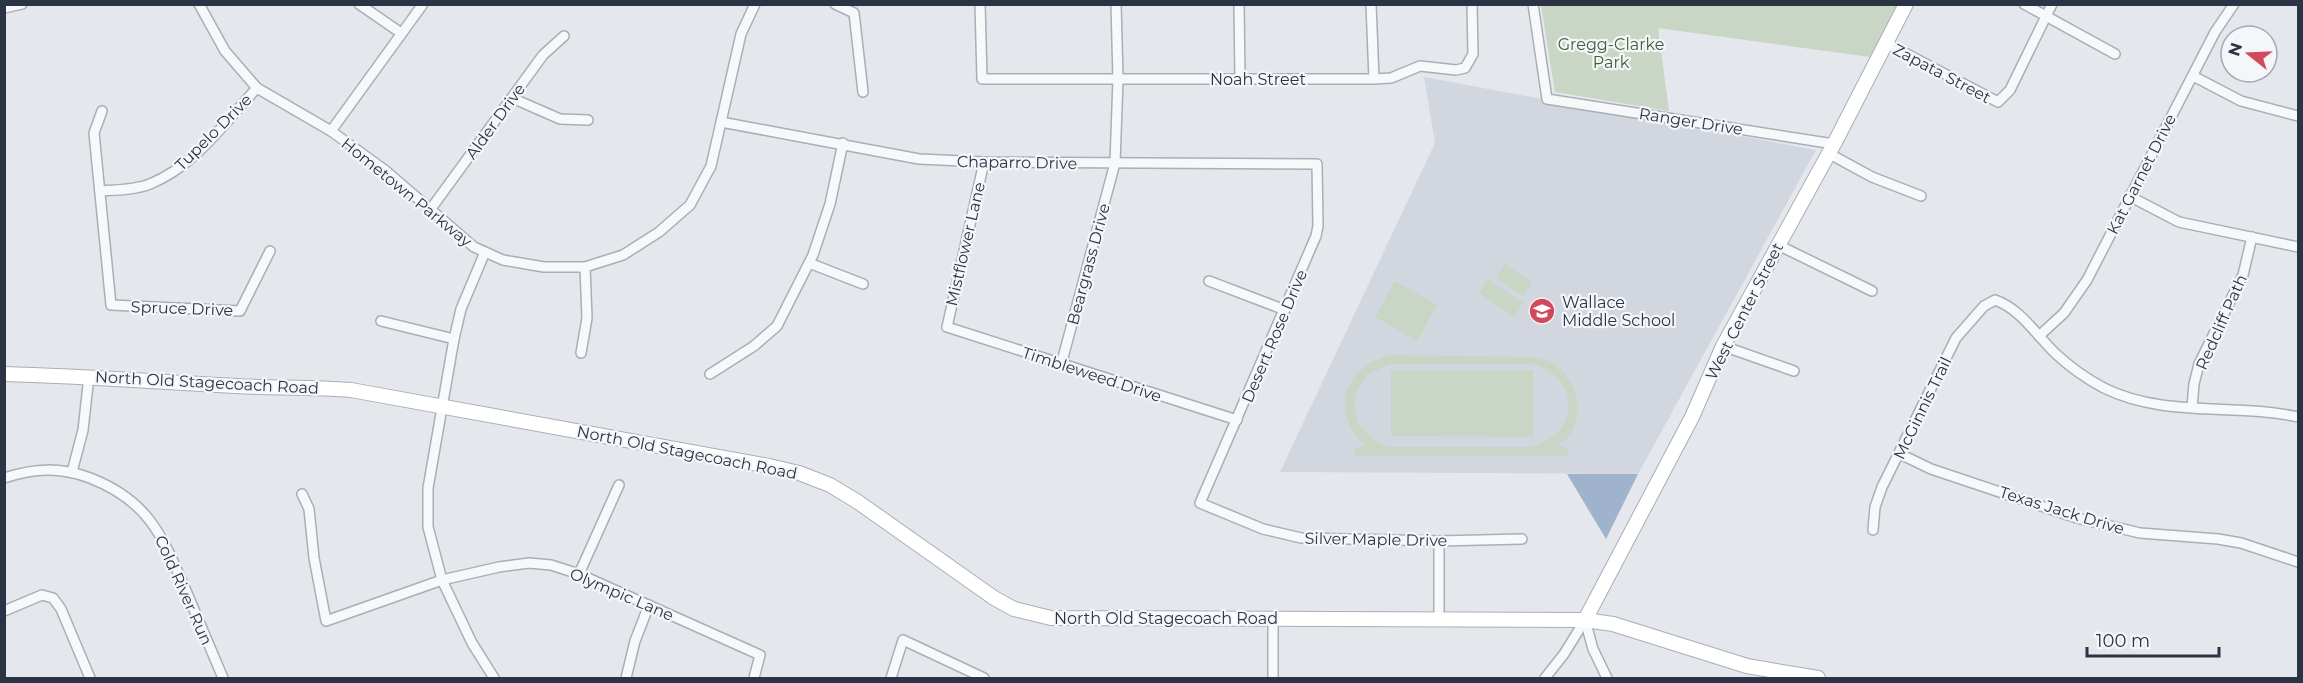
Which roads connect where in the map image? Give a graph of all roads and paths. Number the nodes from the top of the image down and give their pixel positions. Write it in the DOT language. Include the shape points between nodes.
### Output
graph roads {
  1 [pos="22,4"];
  2 [pos="199,4"];
  3 [pos="359,4"];
  4 [pos="423,4"];
  5 [pos="755,4"];
  6 [pos="835,4"];
  7 [pos="980,4"];
  8 [pos="1116,4"];
  9 [pos="1239,4"];
  10 [pos="1371,4"];
  11 [pos="1472,4"];
  12 [pos="1533,4"];
  13 [pos="1906,4"];
  14 [pos="2024,4"];
  15 [pos="2052,4"];
  16 [pos="2234,4"];
  17 [pos="4,8"];
  18 [pos="2046,16"];
  19 [pos="401,33"];
  20 [pos="564,36"];
  21 [pos="1886,43"];
  22 [pos="2115,54"];
  23 [pos="2193,76"];
  24 [pos="1118,79"];
  25 [pos="1240,79"];
  26 [pos="1374,79"];
  27 [pos="256,88"];
  28 [pos="864,92"];
  29 [pos="512,98"];
  30 [pos="102,111"];
  31 [pos="2298,116"];
  32 [pos="588,120"];
  33 [pos="721,122"];
  34 [pos="331,131"];
  35 [pos="843,143"];
  36 [pos="1831,148"];
  37 [pos="984,162"];
  38 [pos="1115,163"];
  39 [pos="1317,164"];
  40 [pos="100,191"];
  41 [pos="1921,196"];
  42 [pos="2129,196"];
  43 [pos="430,210"];
  44 [pos="2252,237"];
  45 [pos="1778,245"];
  46 [pos="2298,248"];
  47 [pos="270,251"];
  48 [pos="485,252"];
  49 [pos="809,263"];
  50 [pos="585,267"];
  51 [pos="1209,281"];
  52 [pos="863,284"];
  53 [pos="1872,291"];
  54 [pos="1285,310"];
  55 [pos="381,321"];
  56 [pos="946,327"];
  57 [pos="2038,336"];
  58 [pos="454,339"];
  59 [pos="1723,346"];
  60 [pos="581,352"];
  61 [pos="1061,365"];
  62 [pos="1794,371"];
  63 [pos="4,374"];
  64 [pos="710,374"];
  65 [pos="89,376"];
  66 [pos="442,405"];
  67 [pos="2192,406"];
  68 [pos="2298,417"];
  69 [pos="1237,420"];
  70 [pos="1900,454"];
  71 [pos="72,472"];
  72 [pos="4,478"];
  73 [pos="619,485"];
  74 [pos="302,494"];
  75 [pos="1200,502"];
  76 [pos="1873,530"];
  77 [pos="1522,539"];
  78 [pos="1439,541"];
  79 [pos="2298,562"];
  80 [pos="579,574"];
  81 [pos="442,580"];
  82 [pos="649,605"];
  83 [pos="4,610"];
  84 [pos="1273,619"];
  85 [pos="1439,619"];
  86 [pos="1585,620"];
  87 [pos="90,678"];
  88 [pos="223,678"];
  89 [pos="494,678"];
  90 [pos="626,678"];
  91 [pos="754,678"];
  92 [pos="891,678"];
  93 [pos="984,678"];
  94 [pos="1273,678"];
  95 [pos="1545,678"];
  96 [pos="1607,678"];
  97 [pos="1818,678"];
  1 -- 17 [label="street"];
  2 -- 27 [label="street, Hometown Parkway" via="225,51"];
  3 -- 19 [label="street"];
  4 -- 19 [label="street"];
  5 -- 33 [label="street, Hometown Parkway" via="741,34"];
  6 -- 28 [label="street" via="854,13"];
  7 -- 24 [label="street, Noah Street" via="982,79"];
  8 -- 24 [label="street"];
  9 -- 25 [label="street"];
  10 -- 26 [label="street"];
  11 -- 26 [label="street, Noah Street" via="1473,54 1465,68 1420,66 1391,78"];
  12 -- 36 [label="street, Ranger Drive" via="1547,99"];
  13 -- 21 [label="street, West Center Street"];
  14 -- 18 [label="street"];
  15 -- 18 [label="street"];
  16 -- 23 [label="street, Kat Garnet Drive"];
  18 -- 21 [label="street, Zapata Street" via="2010,90 1998,102"];
  18 -- 22 [label="street"];
  19 -- 34 [label="street"];
  20 -- 29 [label="street, Alder Drive" via="543,55"];
  21 -- 36 [label="street, West Center Street"];
  23 -- 31 [label="street" via="2241,101"];
  23 -- 42 [label="street, Kat Garnet Drive"];
  24 -- 25 [label="street, Noah Street"];
  24 -- 38 [label="street, Beargrass Drive"];
  25 -- 26 [label="street, Noah Street"];
  27 -- 34 [label="street, Hometown Parkway"];
  27 -- 40 [label="street, Tupelo Drive" via="177,170 148,185"];
  29 -- 32 [label="street" via="560,119"];
  29 -- 43 [label="street, Alder Drive"];
  30 -- 40 [label="street, Spruce Drive" via="94,133"];
  33 -- 35 [label="street, Chaparro Drive"];
  33 -- 50 [label="street, Hometown Parkway" via="711,166 690,205 659,232 623,255"];
  34 -- 43 [label="street, Hometown Parkway" via="386,171"];
  35 -- 37 [label="street, Chaparro Drive" via="919,159"];
  35 -- 49 [label="street" via="830,204"];
  36 -- 41 [label="street, Ranger Drive" via="1872,177"];
  36 -- 45 [label="street, West Center Street"];
  37 -- 38 [label="street, Chaparro Drive"];
  37 -- 56 [label="street, Mistflower Lane"];
  38 -- 39 [label="street, Chaparro Drive"];
  38 -- 61 [label="street, Beargrass Drive"];
  39 -- 54 [label="street, Desert Rose Drive" via="1316,236"];
  40 -- 47 [label="street, Spruce Drive" via="111,305 240,311"];
  42 -- 44 [label="street" via="2179,222"];
  42 -- 57 [label="street, Kat Garnet Drive" via="2076,298"];
  43 -- 48 [label="street, Hometown Parkway" via="474,248"];
  44 -- 46 [label="street"];
  44 -- 67 [label="street, Redcliff Path" via="2243,276 2199,364"];
  45 -- 53 [label="street"];
  45 -- 59 [label="street, West Center Street"];
  48 -- 50 [label="street, Hometown Parkway" via="503,260 544,267"];
  48 -- 58 [label="street" via="461,309"];
  49 -- 52 [label="street"];
  49 -- 64 [label="street" via="777,326"];
  50 -- 60 [label="street" via="588,318"];
  51 -- 54 [label="street"];
  54 -- 69 [label="street, Desert Rose Drive"];
  55 -- 58 [label="street"];
  56 -- 61 [label="street, Timbleweed Drive"];
  57 -- 67 [label="street" via="2071,367 2105,388 2166,405"];
  57 -- 70 [label="street, McGinnis Trail" via="2010,305 1995,300 1984,306 1956,338"];
  58 -- 66 [label="street"];
  59 -- 62 [label="street"];
  59 -- 86 [label="street, West Center Street" via="1692,417"];
  61 -- 69 [label="street, Timbleweed Drive"];
  63 -- 65 [label="street, North Old Stagecoach Road"];
  65 -- 66 [label="street, North Old Stagecoach Road" via="351,390"];
  65 -- 71 [label="street" via="83,430"];
  66 -- 81 [label="street" via="428,488 428,527"];
  66 -- 84 [label="street, North Old Stagecoach Road" via="800,473 858,502 994,598 1032,614 1065,620"];
  67 -- 68 [label="street"];
  69 -- 75 [label="street, Desert Rose Drive"];
  70 -- 76 [label="street, McGinnis Trail" via="1882,487"];
  70 -- 79 [label="street, Texas Jack Drive" via="1931,469 2076,518 2140,533 2241,543"];
  71 -- 72 [label="street, Cold River Run" via="31,471"];
  71 -- 88 [label="street, Cold River Run" via="107,484 125,496 161,535"];
  73 -- 80 [label="street"];
  74 -- 81 [label="street, Olympic Lane" via="309,509 326,621"];
  75 -- 78 [label="street, Silver Maple Drive" via="1263,529 1301,538"];
  77 -- 78 [label="street, Silver Maple Drive"];
  78 -- 85 [label="street"];
  80 -- 81 [label="street, Olympic Lane" via="529,563"];
  80 -- 82 [label="street, Olympic Lane"];
  81 -- 89 [label="street" via="472,643"];
  82 -- 90 [label="street"];
  82 -- 91 [label="street, Olympic Lane" via="760,655"];
  83 -- 87 [label="street" via="42,595 52,597 61,609"];
  84 -- 85 [label="street, North Old Stagecoach Road"];
  84 -- 94 [label="street"];
  85 -- 86 [label="street, North Old Stagecoach Road"];
  86 -- 95 [label="street"];
  86 -- 96 [label="street"];
  86 -- 97 [label="street, North Old Stagecoach Road" via="1613,624 1747,666"];
  92 -- 93 [label="street" via="903,640"];
}
